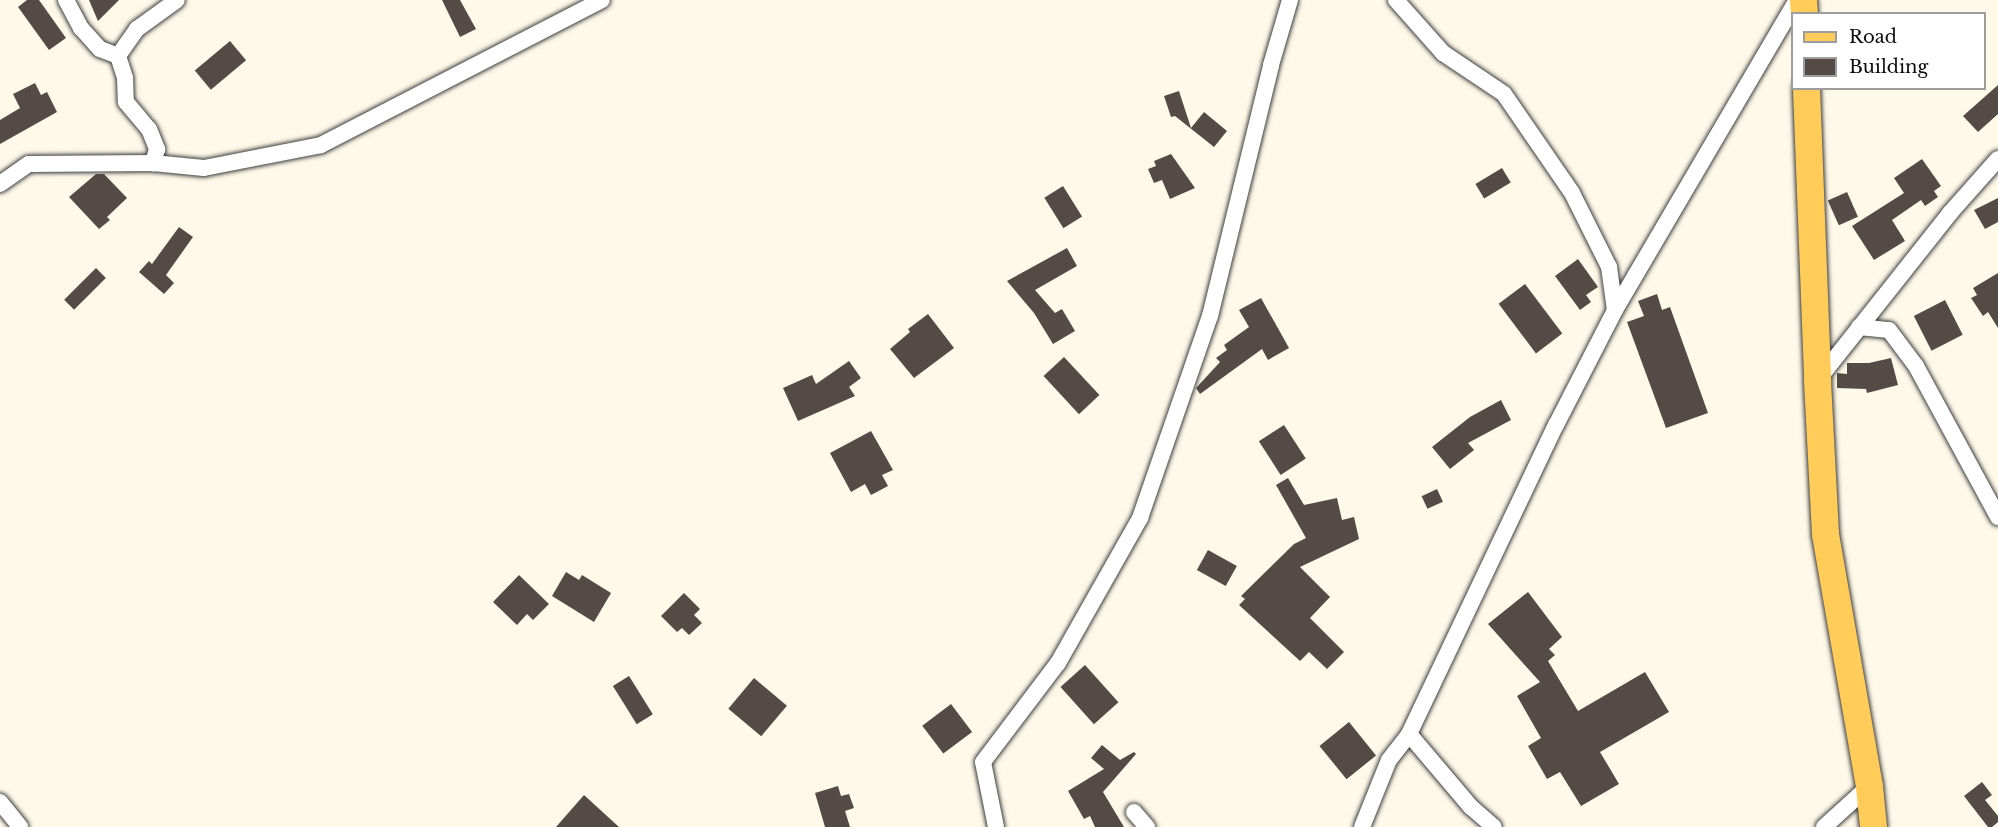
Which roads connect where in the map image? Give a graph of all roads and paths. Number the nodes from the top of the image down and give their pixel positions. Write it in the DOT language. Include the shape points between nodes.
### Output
graph roads {
  1 [pos="66,0"];
  2 [pos="177,0"];
  3 [pos="602,0"];
  4 [pos="1290,0"];
  5 [pos="1396,0"];
  6 [pos="1797,0"];
  7 [pos="118,56"];
  8 [pos="1806,90"];
  9 [pos="1998,159"];
  10 [pos="153,163"];
  11 [pos="0,184"];
  12 [pos="1615,310"];
  13 [pos="1859,327"];
  14 [pos="1816,381"];
  15 [pos="1998,517"];
  16 [pos="1409,734"];
  17 [pos="1869,786"];
  18 [pos="0,802"];
  19 [pos="1134,812"];
  20 [pos="20,827"];
  21 [pos="996,827"];
  22 [pos="1146,827"];
  23 [pos="1362,827"];
  24 [pos="1494,827"];
  25 [pos="1824,827"];
  26 [pos="1873,827"];
  1 -- 7 [label="street" via="81,28 100,49"];
  2 -- 7 [label="street" via="137,29"];
  3 -- 10 [label="street" via="321,145 204,168"];
  4 -- 21 [label="street" via="1210,316 1140,518 1058,663 983,762"];
  5 -- 12 [label="street" via="1443,53 1504,94 1572,193 1609,267"];
  6 -- 12 [label="street"];
  7 -- 10 [label="street" via="125,78 126,102 148,129 157,149"];
  8 -- 14 [label="main road"];
  9 -- 13 [label="street"];
  10 -- 11 [label="street" via="29,164"];
  12 -- 16 [label="street"];
  13 -- 14 [label="street"];
  13 -- 15 [label="street" via="1889,330 1916,366"];
  14 -- 17 [label="main road" via="1825,534"];
  16 -- 23 [label="street" via="1389,760"];
  16 -- 24 [label="street" via="1471,807"];
  17 -- 25 [label="street"];
  17 -- 26 [label="main road"];
  18 -- 20 [label="street"];
  19 -- 22 [label="street"];
}
